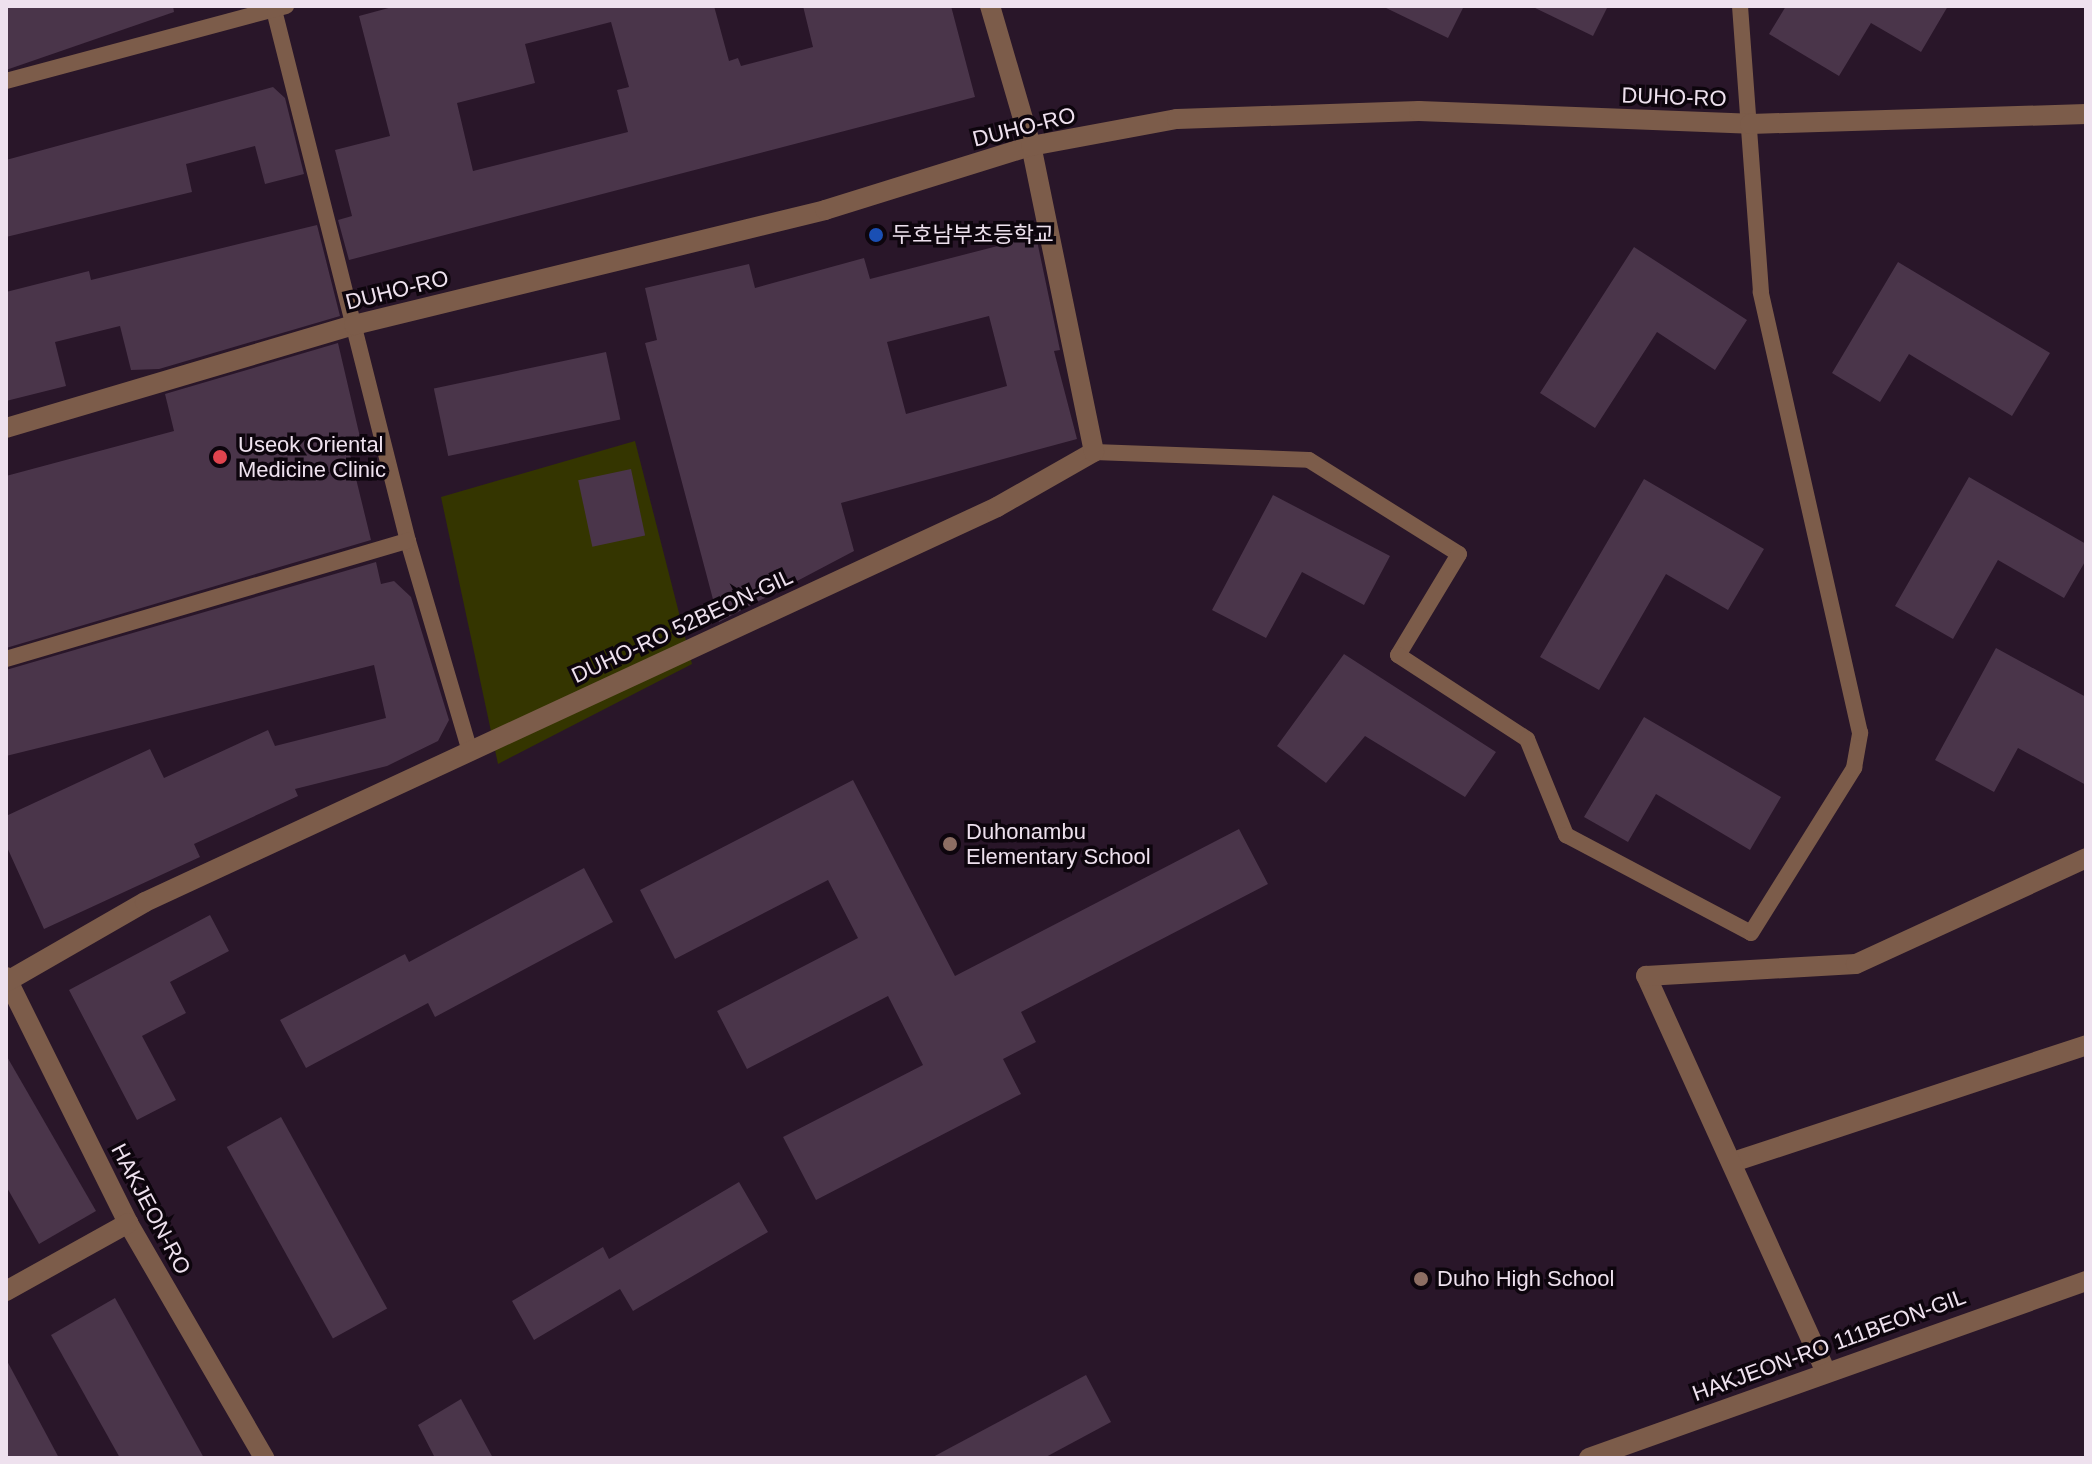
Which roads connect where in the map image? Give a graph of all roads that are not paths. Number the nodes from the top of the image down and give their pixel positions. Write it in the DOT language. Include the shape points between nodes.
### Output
graph roads {
  1 [pos="990,6"];
  2 [pos="1740,6"];
  3 [pos="278,7"];
  4 [pos="6,81"];
  5 [pos="2086,114"];
  6 [pos="1750,124"];
  7 [pos="1031,146"];
  8 [pos="354,325"];
  9 [pos="6,428"];
  10 [pos="1094,452"];
  11 [pos="408,541"];
  12 [pos="6,659"];
  13 [pos="470,751"];
  14 [pos="2086,858"];
  15 [pos="7,980"];
  16 [pos="2086,1045"];
  17 [pos="1736,1161"];
  18 [pos="128,1223"];
  19 [pos="2086,1281"];
  20 [pos="6,1291"];
  21 [pos="1825,1370"];
  22 [pos="264,1458"];
  23 [pos="1589,1458"];
  1 -- 7 [label="street"];
  2 -- 6 [label="lane"];
  3 -- 4 [label="lane"];
  3 -- 8 [label="lane"];
  5 -- 6 [label="street, DUHO-RO"];
  6 -- 7 [label="street, DUHO-RO" via="1404,111 1177,119"];
  6 -- 10 [label="lane" via="1761,292 1860,733 1854,768 1751,933 1566,835 1527,739 1398,655 1459,554 1309,460"];
  7 -- 8 [label="street, DUHO-RO" via="825,210"];
  7 -- 10 [label="street"];
  8 -- 9 [label="street, DUHO-RO"];
  8 -- 11 [label="lane"];
  10 -- 13 [label="street, DUHO-RO 52BEON-GIL" via="997,507"];
  11 -- 12 [label="lane"];
  11 -- 13 [label="lane"];
  13 -- 15 [label="street, DUHO-RO 52BEON-GIL" via="145,902"];
  14 -- 17 [label="street" via="1856,964 1646,976"];
  15 -- 18 [label="street, HAKJEON-RO"];
  16 -- 17 [label="street"];
  17 -- 21 [label="street"];
  18 -- 20 [label="street"];
  18 -- 22 [label="street, HAKJEON-RO"];
  19 -- 21 [label="street, HAKJEON-RO 111BEON-GIL"];
  21 -- 23 [label="street, HAKJEON-RO 111BEON-GIL"];
}
